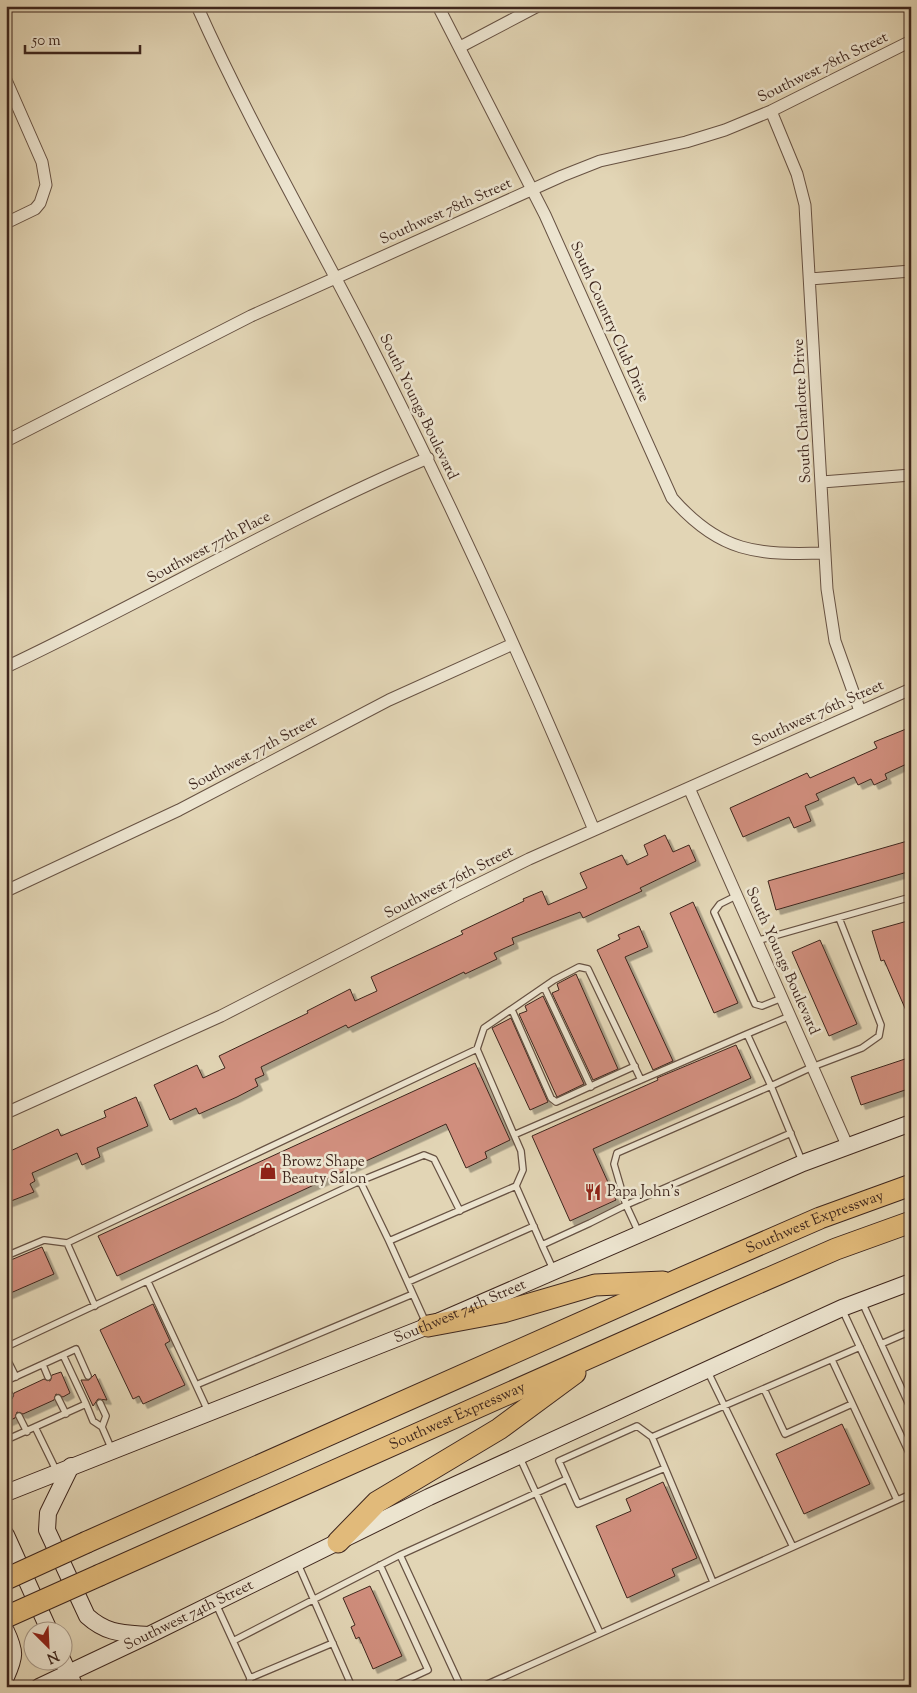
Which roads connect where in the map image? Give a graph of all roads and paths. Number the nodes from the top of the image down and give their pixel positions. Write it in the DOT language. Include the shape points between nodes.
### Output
graph roads {
  1 [pos="197,6"];
  2 [pos="438,6"];
  3 [pos="538,6"];
  4 [pos="911,41"];
  5 [pos="460,47"];
  6 [pos="6,80"];
  7 [pos="771,111"];
  8 [pos="532,190"];
  9 [pos="6,223"];
  10 [pos="911,272"];
  11 [pos="335,277"];
  12 [pos="810,279"];
  13 [pos="6,441"];
  14 [pos="428,458"];
  15 [pos="911,475"];
  16 [pos="822,482"];
  17 [pos="825,553"];
  18 [pos="514,644"];
  19 [pos="6,667"];
  20 [pos="911,689"];
  21 [pos="860,712"];
  22 [pos="689,788"];
  23 [pos="594,830"];
  24 [pos="6,891"];
  25 [pos="736,896"];
  26 [pos="911,897"];
  27 [pos="839,918"];
  28 [pos="756,940"];
  29 [pos="544,987"];
  30 [pos="782,998"];
  31 [pos="512,1010"];
  32 [pos="790,1016"];
  33 [pos="747,1034"];
  34 [pos="477,1050"];
  35 [pos="635,1066"];
  36 [pos="812,1067"];
  37 [pos="641,1080"];
  38 [pos="590,1086"];
  39 [pos="771,1086"];
  40 [pos="6,1114"];
  41 [pos="911,1123"];
  42 [pos="516,1134"];
  43 [pos="791,1134"];
  44 [pos="847,1146"];
  45 [pos="803,1163"];
  46 [pos="360,1181"];
  47 [pos="911,1185"];
  48 [pos="516,1186"];
  49 [pos="626,1205"];
  50 [pos="460,1211"];
  51 [pos="911,1222"];
  52 [pos="534,1226"];
  53 [pos="639,1234"];
  54 [pos="389,1241"];
  55 [pos="66,1243"];
  56 [pos="542,1244"];
  57 [pos="6,1256"];
  58 [pos="554,1271"];
  59 [pos="148,1282"];
  60 [pos="408,1282"];
  61 [pos="673,1282"];
  62 [pos="911,1282"];
  63 [pos="413,1294"];
  64 [pos="861,1300"];
  65 [pos="95,1306"];
  66 [pos="842,1308"];
  67 [pos="428,1326"];
  68 [pos="911,1331"];
  69 [pos="881,1344"];
  70 [pos="6,1347"];
  71 [pos="860,1347"];
  72 [pos="610,1348"];
  73 [pos="63,1355"];
  74 [pos="6,1357"];
  75 [pos="832,1360"];
  76 [pos="42,1365"];
  77 [pos="707,1370"];
  78 [pos="88,1376"];
  79 [pos="16,1377"];
  80 [pos="48,1377"];
  81 [pos="6,1381"];
  82 [pos="196,1385"];
  83 [pos="6,1388"];
  84 [pos="764,1390"];
  85 [pos="10,1395"];
  86 [pos="58,1398"];
  87 [pos="100,1403"];
  88 [pos="86,1404"];
  89 [pos="852,1404"];
  90 [pos="724,1406"];
  91 [pos="911,1409"];
  92 [pos="209,1412"];
  93 [pos="66,1414"];
  94 [pos="19,1416"];
  95 [pos="102,1427"];
  96 [pos="35,1428"];
  97 [pos="27,1432"];
  98 [pos="652,1437"];
  99 [pos="7,1438"];
  100 [pos="112,1450"];
  101 [pos="519,1456"];
  102 [pos="911,1457"];
  103 [pos="665,1468"];
  104 [pos="64,1469"];
  105 [pos="566,1480"];
  106 [pos="6,1493"];
  107 [pos="536,1493"];
  108 [pos="911,1494"];
  109 [pos="897,1500"];
  110 [pos="6,1535"];
  111 [pos="338,1542"];
  112 [pos="793,1547"];
  113 [pos="400,1555"];
  114 [pos="297,1562"];
  115 [pos="380,1565"];
  116 [pos="6,1579"];
  117 [pos="714,1582"];
  118 [pos="312,1600"];
  119 [pos="215,1602"];
  120 [pos="6,1616"];
  121 [pos="44,1620"];
  122 [pos="6,1631"];
  123 [pos="600,1633"];
  124 [pos="149,1635"];
  125 [pos="233,1641"];
  126 [pos="333,1643"];
  127 [pos="69,1673"];
  128 [pos="6,1677"];
  129 [pos="250,1678"];
  130 [pos="39,1687"];
  131 [pos="248,1687"];
  132 [pos="352,1687"];
  133 [pos="391,1687"];
  134 [pos="461,1687"];
  135 [pos="481,1687"];
  1 -- 11 [label="street, South Youngs Boulevard" via="239,98"];
  2 -- 5 [label="street, South Country Club Drive"];
  3 -- 5 [label="street"];
  4 -- 7 [label="street, Southwest 78th Street"];
  5 -- 8 [label="street, South Country Club Drive"];
  6 -- 9 [label="street" via="42,162 46,179 40,203 31,213"];
  7 -- 8 [label="street, Southwest 78th Street" via="705,137 600,161"];
  7 -- 12 [label="street, South Charlotte Drive" via="801,188"];
  8 -- 11 [label="street, Southwest 78th Street"];
  8 -- 17 [label="street, South Country Club Drive" via="672,498 708,532 736,547 778,554"];
  10 -- 12 [label="street"];
  11 -- 13 [label="street, Southwest 78th Street" via="251,316"];
  11 -- 14 [label="street, South Youngs Boulevard"];
  12 -- 16 [label="street, South Charlotte Drive"];
  14 -- 18 [label="street, South Youngs Boulevard"];
  14 -- 19 [label="street, Southwest 77th Place" via="308,513"];
  15 -- 16 [label="street"];
  16 -- 17 [label="street, South Charlotte Drive"];
  17 -- 21 [label="street, South Charlotte Drive" via="831,622"];
  18 -- 23 [label="street, South Youngs Boulevard"];
  18 -- 24 [label="street, Southwest 77th Street" via="389,700 179,810"];
  20 -- 21 [label="street, Southwest 76th Street"];
  21 -- 22 [label="street, Southwest 76th Street"];
  22 -- 23 [label="street, Southwest 76th Street"];
  22 -- 25 [label="street, South Youngs Boulevard"];
  23 -- 40 [label="street, Southwest 76th Street" via="454,896 221,1016"];
  25 -- 28 [label="street, South Youngs Boulevard"];
  25 -- 30 [label="lane" via="720,904 714,912 755,1004 762,1006"];
  26 -- 27 [label="lane"];
  27 -- 28 [label="lane"];
  27 -- 36 [label="lane" via="881,1025 879,1036 862,1048"];
  28 -- 30 [label="street, South Youngs Boulevard"];
  29 -- 31 [label="lane"];
  29 -- 35 [label="lane" via="579,968 588,969"];
  29 -- 38 [label="lane"];
  30 -- 32 [label="street, South Youngs Boulevard"];
  31 -- 34 [label="lane" via="484,1028"];
  31 -- 38 [label="lane" via="551,1098 556,1102"];
  32 -- 33 [label="lane"];
  32 -- 36 [label="street, South Youngs Boulevard"];
  33 -- 37 [label="lane"];
  33 -- 39 [label="lane"];
  34 -- 42 [label="lane"];
  34 -- 55 [label="lane"];
  35 -- 37 [label="lane"];
  35 -- 38 [label="lane"];
  36 -- 39 [label="lane"];
  36 -- 44 [label="street, South Youngs Boulevard"];
  37 -- 42 [label="lane"];
  39 -- 43 [label="lane"];
  39 -- 49 [label="lane" via="617,1153 614,1164"];
  41 -- 44 [label="main road, Southwest 74th Street"];
  42 -- 48 [label="lane" via="523,1170"];
  43 -- 45 [label="lane"];
  43 -- 49 [label="lane"];
  44 -- 45 [label="main road, Southwest 74th Street"];
  45 -- 53 [label="main road, Southwest 74th Street"];
  46 -- 50 [label="lane" via="424,1155 434,1159"];
  46 -- 54 [label="lane"];
  46 -- 59 [label="lane"];
  47 -- 61 [label="highway, Southwest Expressway" via="820,1218"];
  48 -- 50 [label="lane"];
  48 -- 52 [label="lane"];
  49 -- 53 [label="lane"];
  49 -- 56 [label="lane"];
  50 -- 54 [label="lane"];
  51 -- 72 [label="highway, Southwest Expressway" via="836,1249"];
  52 -- 56 [label="lane"];
  52 -- 60 [label="lane"];
  53 -- 58 [label="main road, Southwest 74th Street"];
  54 -- 60 [label="lane"];
  55 -- 57 [label="lane" via="44,1240"];
  55 -- 65 [label="lane"];
  56 -- 58 [label="lane"];
  58 -- 67 [label="main road, Southwest 74th Street"];
  59 -- 65 [label="lane"];
  59 -- 82 [label="lane"];
  60 -- 63 [label="lane"];
  61 -- 67 [label="highway" via="595,1285 503,1312"];
  61 -- 116 [label="highway, Southwest Expressway, bridge"];
  62 -- 64 [label="main road, Southwest 74th Street"];
  63 -- 67 [label="lane"];
  63 -- 82 [label="lane"];
  64 -- 66 [label="main road, Southwest 74th Street"];
  64 -- 69 [label="lane"];
  65 -- 70 [label="lane"];
  66 -- 71 [label="lane"];
  66 -- 77 [label="main road, Southwest 74th Street"];
  67 -- 92 [label="main road, Southwest 74th Street"];
  68 -- 69 [label="lane"];
  69 -- 91 [label="lane"];
  71 -- 75 [label="lane"];
  71 -- 102 [label="lane"];
  72 -- 111 [label="highway" via="499,1429 377,1502"];
  72 -- 120 [label="highway, Southwest Expressway, bridge"];
  73 -- 76 [label="lane"];
  73 -- 78 [label="lane" via="76,1349"];
  73 -- 88 [label="lane"];
  74 -- 79 [label="lane"];
  75 -- 84 [label="lane"];
  75 -- 89 [label="lane"];
  76 -- 79 [label="lane"];
  76 -- 80 [label="lane"];
  77 -- 90 [label="lane"];
  77 -- 101 [label="main road, Southwest 74th Street"];
  79 -- 81 [label="lane"];
  82 -- 92 [label="lane"];
  83 -- 85 [label="lane"];
  84 -- 89 [label="lane" via="785,1434"];
  84 -- 90 [label="lane"];
  86 -- 93 [label="lane"];
  87 -- 95 [label="lane" via="106,1416"];
  88 -- 93 [label="lane"];
  88 -- 95 [label="lane" via="93,1421"];
  89 -- 109 [label="lane"];
  90 -- 98 [label="lane"];
  90 -- 112 [label="lane"];
  92 -- 100 [label="main road, Southwest 74th Street"];
  93 -- 96 [label="lane"];
  94 -- 97 [label="lane"];
  95 -- 100 [label="lane"];
  96 -- 97 [label="lane"];
  96 -- 104 [label="lane"];
  97 -- 99 [label="lane"];
  98 -- 103 [label="lane"];
  98 -- 105 [label="lane" via="637,1426 559,1461"];
  100 -- 104 [label="main road, Southwest 74th Street"];
  101 -- 107 [label="lane"];
  101 -- 111 [label="main road, Southwest 74th Street"];
  103 -- 105 [label="lane" via="578,1504"];
  103 -- 117 [label="lane"];
  104 -- 106 [label="main road, Southwest 74th Street"];
  104 -- 124 [label="main road" via="48,1513 47,1530 87,1616 112,1632"];
  105 -- 107 [label="lane"];
  107 -- 113 [label="lane"];
  107 -- 123 [label="lane"];
  108 -- 109 [label="lane"];
  109 -- 112 [label="lane"];
  110 -- 121 [label="main road"];
  111 -- 114 [label="main road, Southwest 74th Street"];
  112 -- 117 [label="lane"];
  113 -- 115 [label="lane"];
  113 -- 134 [label="lane"];
  114 -- 118 [label="lane"];
  114 -- 119 [label="main road, Southwest 74th Street"];
  115 -- 118 [label="lane"];
  115 -- 133 [label="lane" via="428,1670"];
  117 -- 123 [label="lane"];
  118 -- 125 [label="lane"];
  118 -- 126 [label="lane"];
  119 -- 124 [label="main road, Southwest 74th Street"];
  119 -- 125 [label="lane"];
  122 -- 128 [label="main road" via="14,1648"];
  123 -- 135 [label="lane"];
  124 -- 127 [label="main road, Southwest 74th Street"];
  125 -- 129 [label="lane"];
  126 -- 129 [label="lane"];
  126 -- 132 [label="lane"];
  127 -- 130 [label="main road, Southwest 74th Street"];
  129 -- 131 [label="lane"];
}
